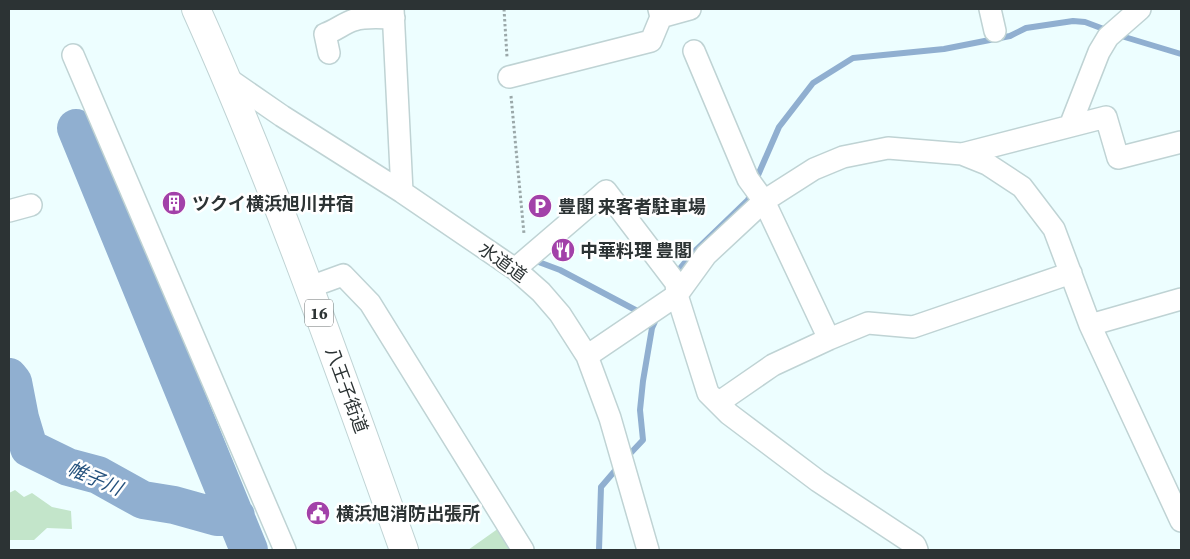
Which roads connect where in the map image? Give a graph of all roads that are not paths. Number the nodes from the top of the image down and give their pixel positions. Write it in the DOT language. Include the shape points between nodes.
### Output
graph roads {
  1 [pos="196,9"];
  2 [pos="690,9"];
  3 [pos="990,9"];
  4 [pos="1140,9"];
  5 [pos="660,13"];
  6 [pos="394,14"];
  7 [pos="994,31"];
  8 [pos="324,35"];
  9 [pos="694,51"];
  10 [pos="73,55"];
  11 [pos="509,77"];
  12 [pos="227,78"];
  13 [pos="1070,126"];
  14 [pos="1181,142"];
  15 [pos="962,154"];
  16 [pos="402,192"];
  17 [pos="764,201"];
  18 [pos="31,205"];
  19 [pos="9,211"];
  20 [pos="521,264"];
  21 [pos="1071,273"];
  22 [pos="310,287"];
  23 [pos="677,295"];
  24 [pos="1181,298"];
  25 [pos="1090,325"];
  26 [pos="829,339"];
  27 [pos="587,356"];
  28 [pos="718,403"];
  29 [pos="1181,521"];
  30 [pos="285,550"];
  31 [pos="404,550"];
  32 [pos="523,550"];
  33 [pos="648,550"];
  34 [pos="917,550"];
  1 -- 12 [label="highway, 八王子街道 / 16"];
  2 -- 5 [label="street"];
  3 -- 7 [label="street"];
  4 -- 13 [label="street" via="1114,32 1099,52"];
  5 -- 11 [label="street" via="651,41"];
  6 -- 8 [label="street" via="353,20"];
  6 -- 16 [label="street"];
  9 -- 17 [label="street" via="748,179"];
  10 -- 30 [label="street"];
  12 -- 16 [label="street, 水道道"];
  12 -- 22 [label="highway, 八王子街道 / 16"];
  13 -- 14 [label="street" via="1106,118 1118,158"];
  13 -- 15 [label="street"];
  15 -- 17 [label="street" via="888,148 843,157 814,169"];
  15 -- 21 [label="street" via="987,164 1022,187 1054,229"];
  16 -- 20 [label="street, 水道道"];
  17 -- 23 [label="street" via="706,254"];
  17 -- 26 [label="street"];
  18 -- 19 [label="street"];
  20 -- 23 [label="street" via="606,191 676,283"];
  20 -- 27 [label="street, 水道道" via="560,314"];
  21 -- 25 [label="street"];
  21 -- 26 [label="street" via="913,327 868,322"];
  22 -- 31 [label="highway, 八王子街道 / 16"];
  22 -- 32 [label="street" via="343,276 370,303"];
  23 -- 27 [label="street"];
  23 -- 28 [label="street" via="708,393"];
  24 -- 25 [label="street"];
  25 -- 29 [label="street"];
  26 -- 28 [label="street" via="773,366"];
  27 -- 33 [label="street, 水道道" via="610,418"];
  28 -- 34 [label="street" via="818,481"];
}
